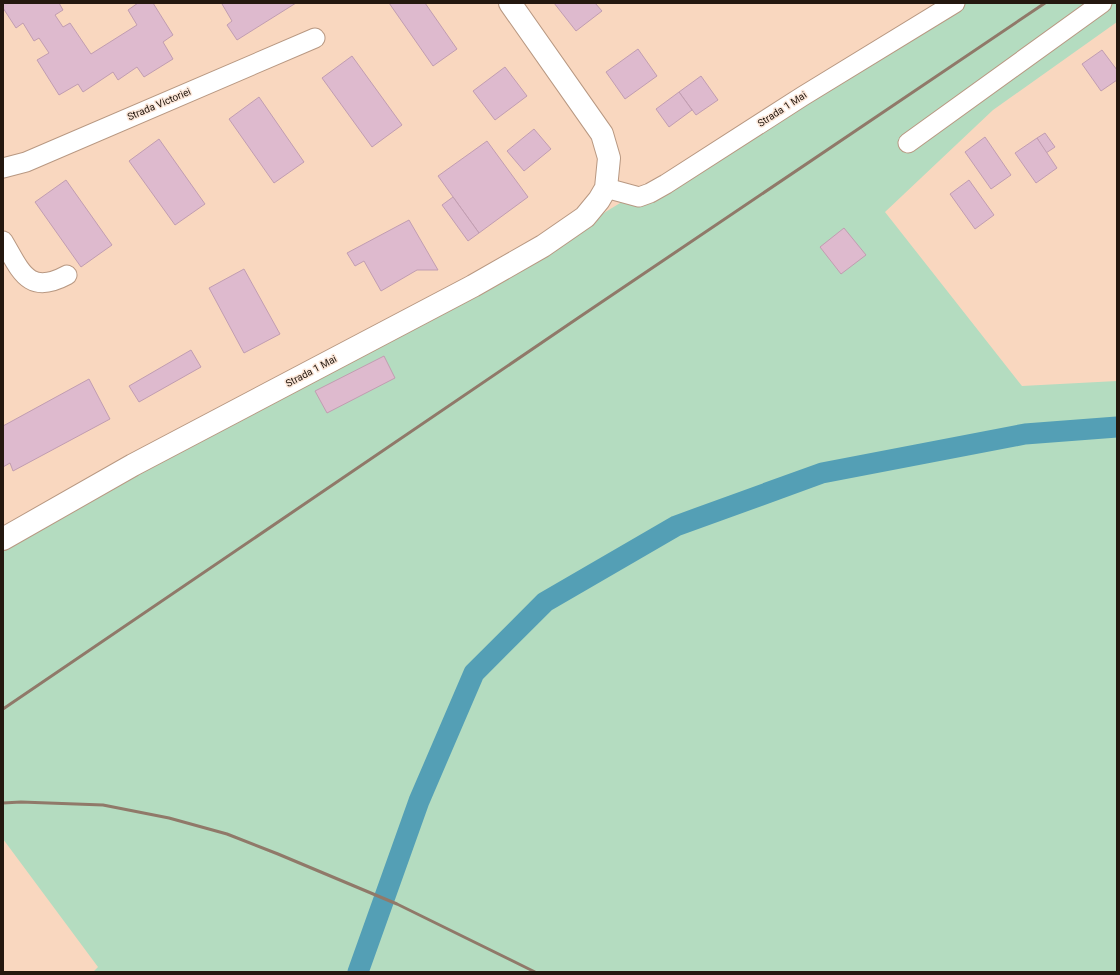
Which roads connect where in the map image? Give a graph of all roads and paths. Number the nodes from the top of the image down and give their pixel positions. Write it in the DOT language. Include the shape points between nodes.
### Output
graph roads {
  1 [pos="510,3"];
  2 [pos="955,3"];
  3 [pos="1102,3"];
  4 [pos="315,38"];
  5 [pos="908,143"];
  6 [pos="3,168"];
  7 [pos="606,188"];
  8 [pos="3,241"];
  9 [pos="67,275"];
  10 [pos="3,539"];
  1 -- 7 [label="main road, Strada 1 Mai" via="602,134 609,158"];
  2 -- 7 [label="street, Strada 1 Mai" via="650,193 639,197"];
  3 -- 5 [label="street"];
  4 -- 6 [label="street, Strada Victoriei" via="26,162"];
  7 -- 10 [label="main road, Strada 1 Mai" via="585,217 536,249"];
  8 -- 9 [label="street" via="30,280 43,284 55,282"];
}
